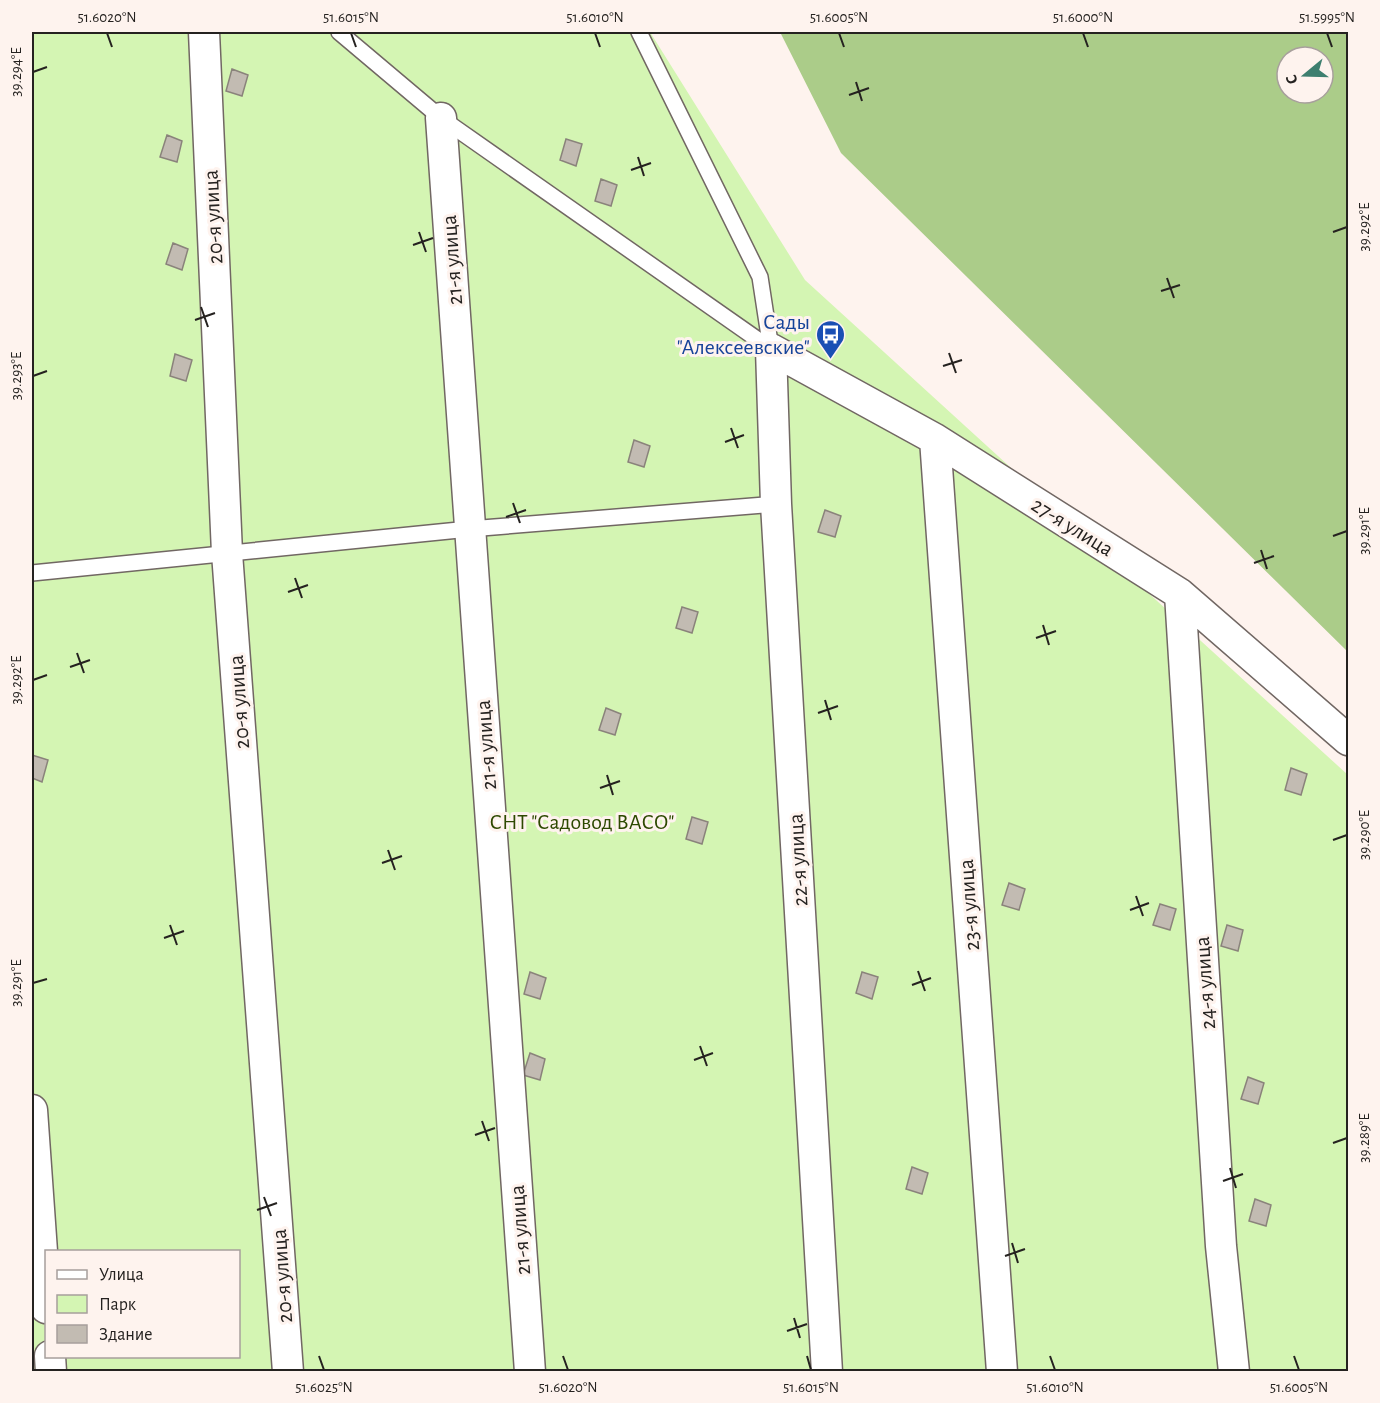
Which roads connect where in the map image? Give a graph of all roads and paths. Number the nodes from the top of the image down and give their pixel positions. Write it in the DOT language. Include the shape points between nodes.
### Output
graph roads {
  1 [pos="204,32"];
  2 [pos="339,32"];
  3 [pos="639,32"];
  4 [pos="441,118"];
  5 [pos="771,349"];
  6 [pos="935,439"];
  7 [pos="776,504"];
  8 [pos="469,529"];
  9 [pos="227,553"];
  10 [pos="32,573"];
  11 [pos="1180,594"];
  12 [pos="1348,740"];
  13 [pos="32,1110"];
  14 [pos="45,1294"];
  15 [pos="288,1371"];
  16 [pos="530,1371"];
  17 [pos="827,1371"];
  18 [pos="1002,1371"];
  19 [pos="1234,1371"];
  1 -- 9 [label="street, 20-я улица"];
  2 -- 4 [label="lane"];
  3 -- 5 [label="lane" via="760,277"];
  4 -- 5 [label="lane"];
  4 -- 8 [label="street, 21-я улица"];
  5 -- 6 [label="street, 27-я улица"];
  5 -- 7 [label="street, 22-я улица"];
  6 -- 11 [label="street, 27-я улица"];
  6 -- 18 [label="street, 23-я улица"];
  7 -- 8 [label="lane"];
  7 -- 17 [label="street, 22-я улица"];
  8 -- 9 [label="lane"];
  8 -- 16 [label="street, 21-я улица"];
  9 -- 10 [label="lane"];
  9 -- 15 [label="street, 20-я улица"];
  11 -- 12 [label="street, 27-я улица"];
  11 -- 19 [label="street, 24-я улица" via="1221,1246"];
  13 -- 14 [label="street"];
}
